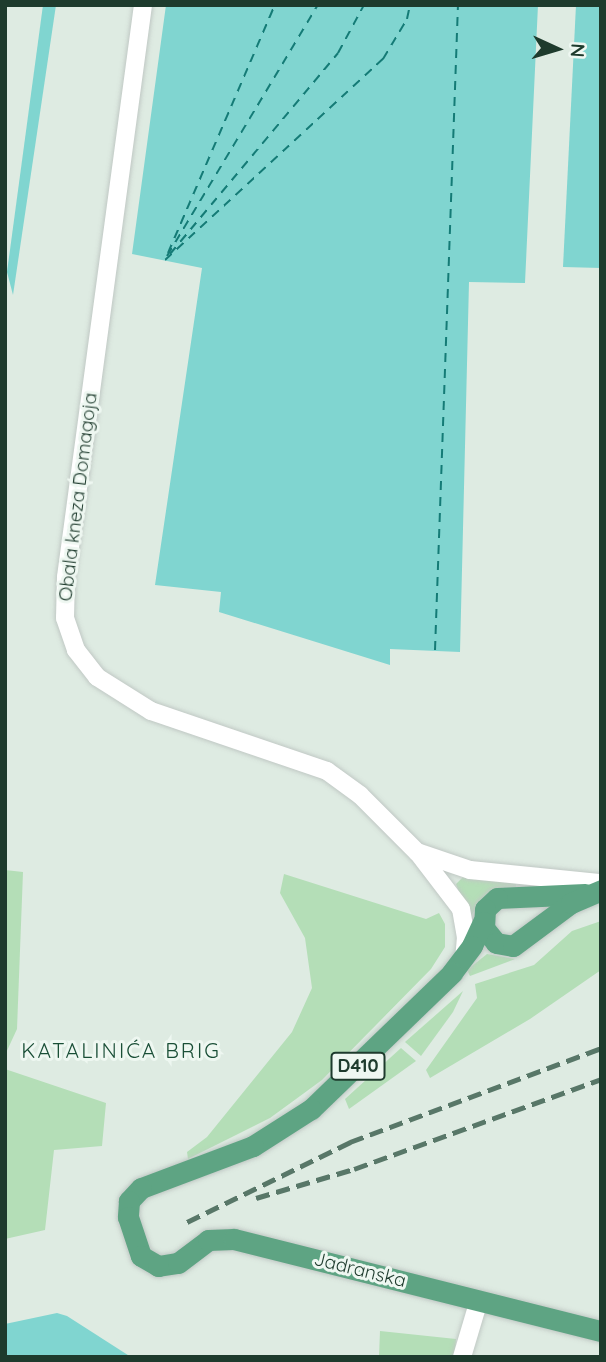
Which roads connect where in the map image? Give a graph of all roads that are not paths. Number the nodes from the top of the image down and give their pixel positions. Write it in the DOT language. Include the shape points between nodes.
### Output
graph roads {
  1 [pos="144,5"];
  2 [pos="417,852"];
  3 [pos="596,889"];
  4 [pos="483,922"];
  5 [pos="464,959"];
  6 [pos="479,1300"];
  7 [pos="601,1331"];
  8 [pos="462,1357"];
  1 -- 2 [label="street, Obala kneza Domagoja" via="66,577 70,635 91,670 122,695 178,723 327,771 360,795"];
  2 -- 3 [label="street, Obala kneza Domagoja" via="470,870"];
  2 -- 5 [label="street" via="461,909"];
  3 -- 4 [label="main road, D410" via="505,895 489,904"];
  3 -- 4 [label="main road" via="513,946 492,940"];
  4 -- 5 [label="main road, D410"];
  5 -- 6 [label="main road, Jadranska / D410" via="312,1109 253,1146 141,1188 129,1200 128,1217 136,1242 150,1263 169,1266 208,1240 234,1239"];
  6 -- 7 [label="main road, Jadranska / D410"];
  6 -- 8 [label="street"];
}
